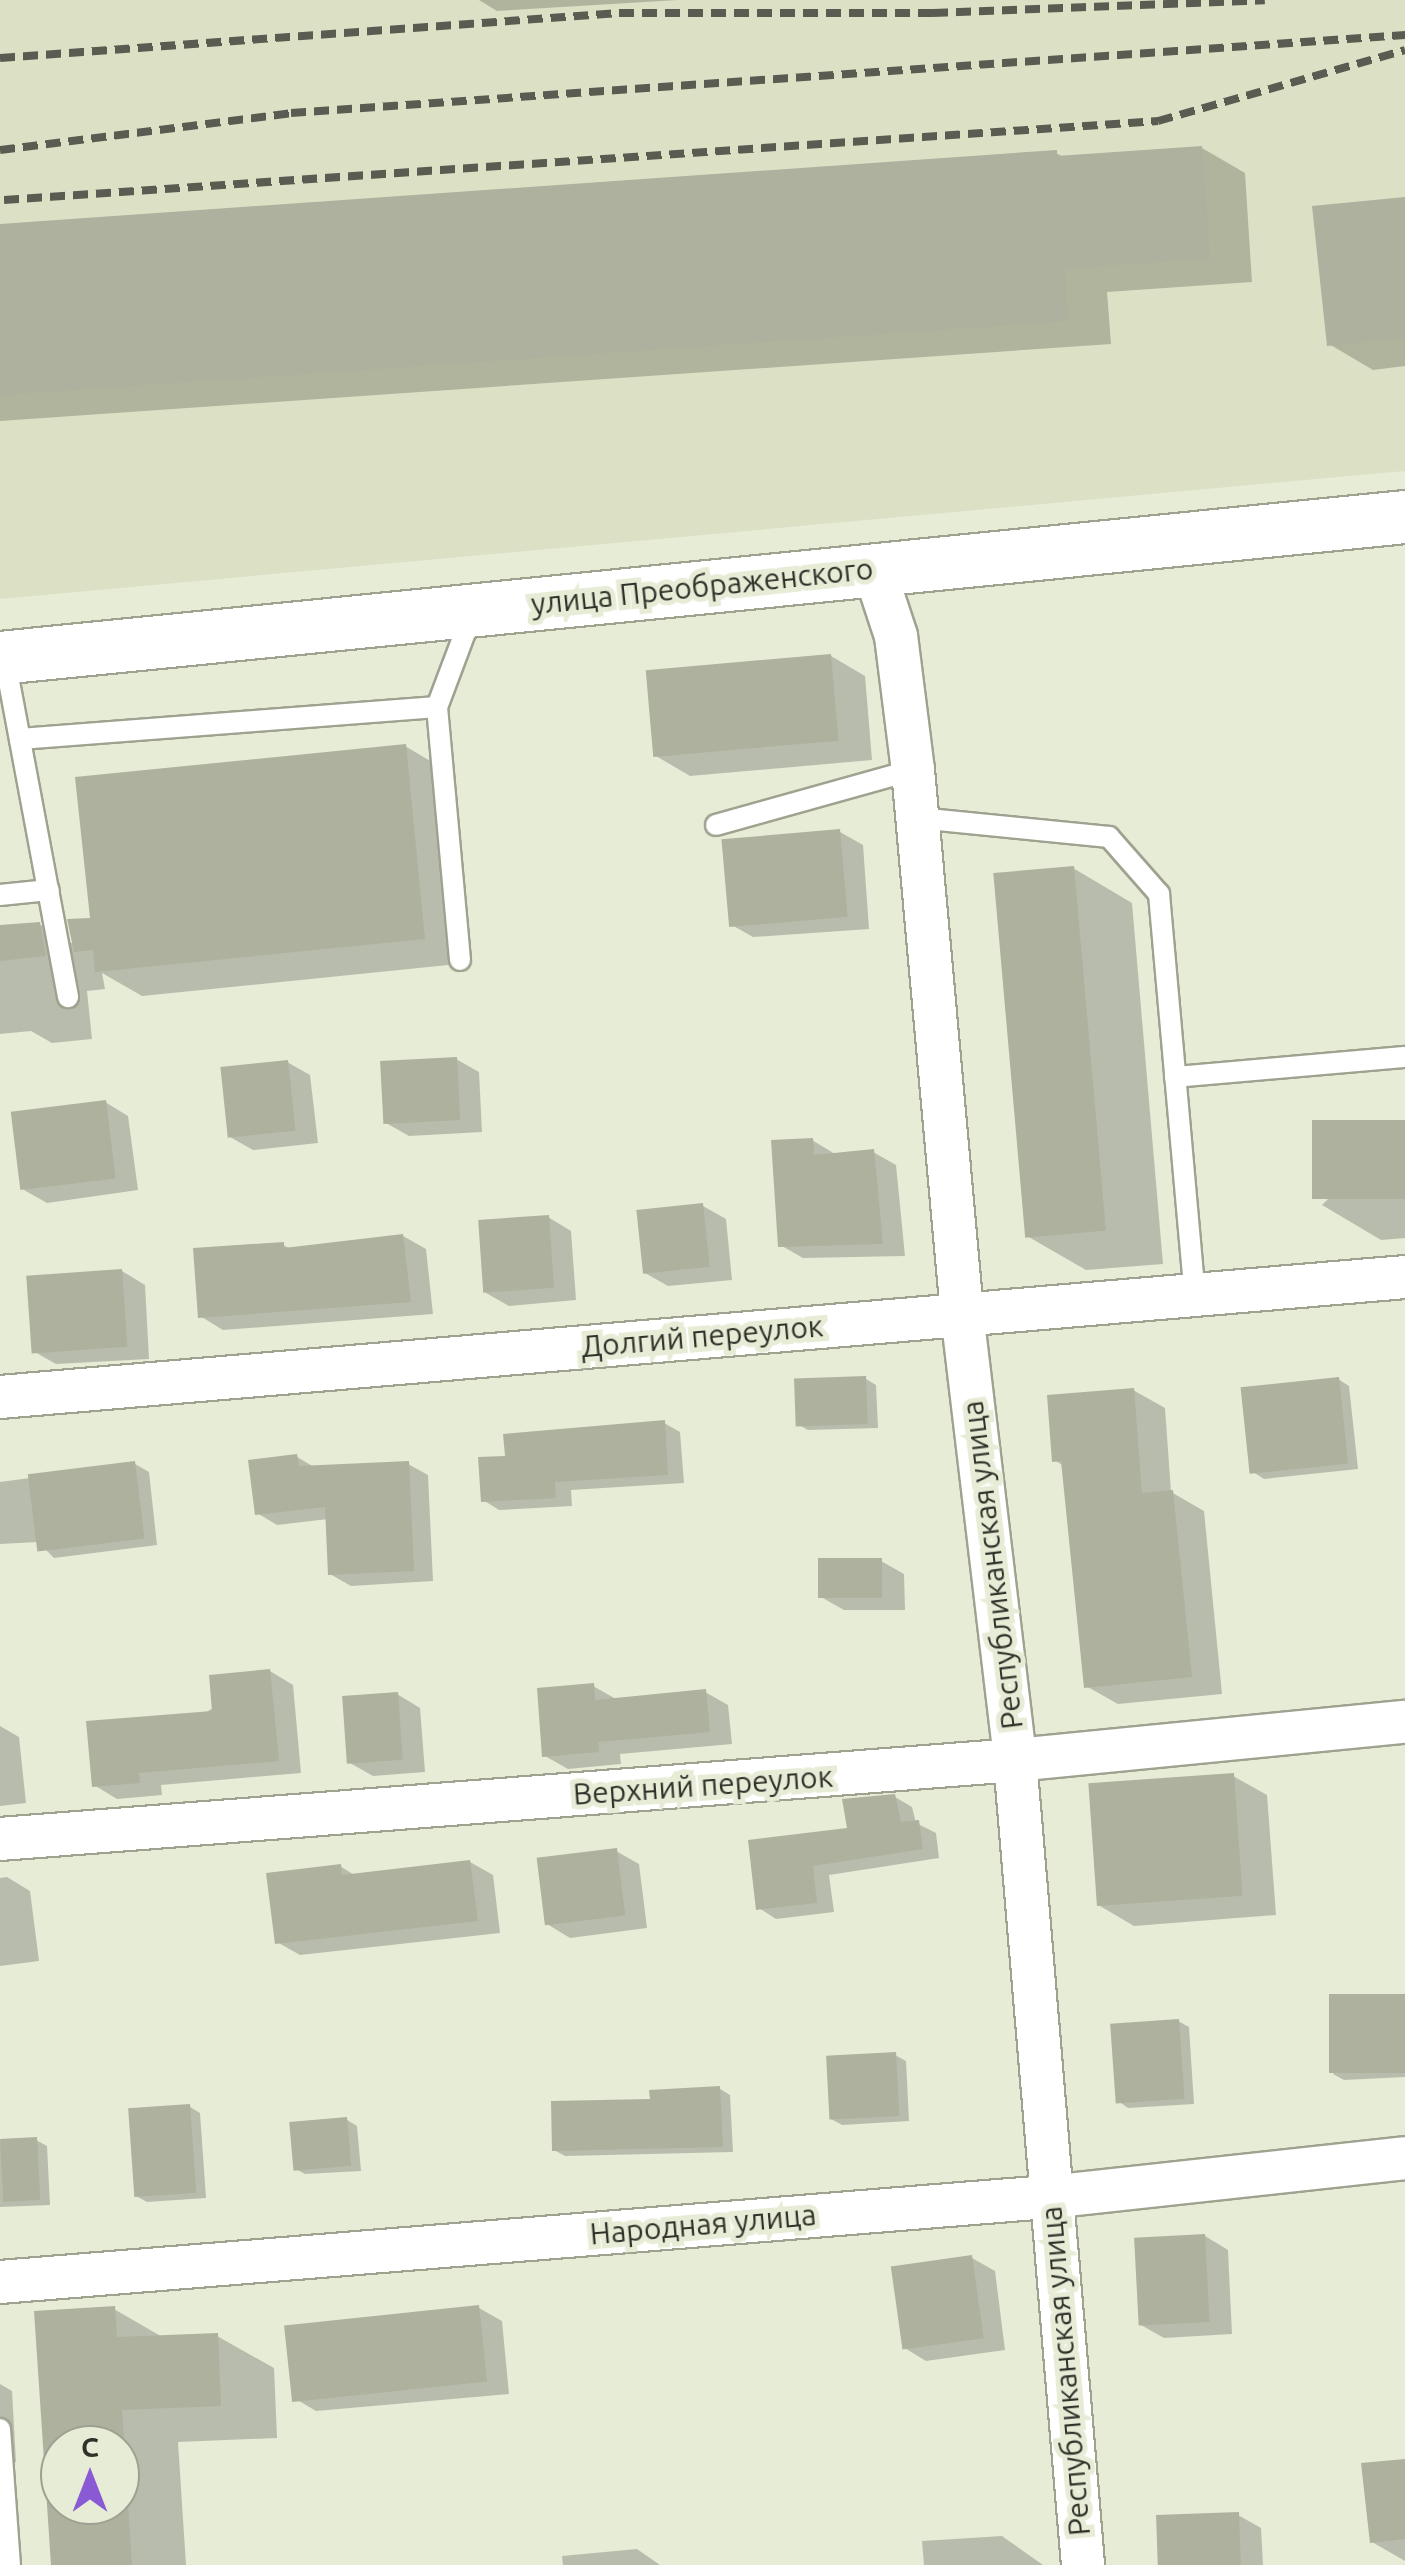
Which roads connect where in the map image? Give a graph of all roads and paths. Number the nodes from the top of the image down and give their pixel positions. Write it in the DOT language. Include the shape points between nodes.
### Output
graph roads {
  1 [pos="1405,517"];
  2 [pos="874,569"];
  3 [pos="473,610"];
  4 [pos="2,658"];
  5 [pos="437,707"];
  6 [pos="20,739"];
  7 [pos="914,770"];
  8 [pos="918,818"];
  9 [pos="716,825"];
  10 [pos="49,890"];
  11 [pos="0,895"];
  12 [pos="460,960"];
  13 [pos="68,997"];
  14 [pos="1405,1057"];
  15 [pos="1175,1078"];
  16 [pos="1405,1276"];
  17 [pos="1195,1294"];
  18 [pos="962,1314"];
  19 [pos="0,1396"];
  20 [pos="1405,1722"];
  21 [pos="1015,1760"];
  22 [pos="0,1839"];
  23 [pos="1405,2158"];
  24 [pos="1048,2197"];
  25 [pos="0,2282"];
  26 [pos="0,2429"];
  27 [pos="2,2492"];
  28 [pos="10,2565"];
  29 [pos="1083,2565"];
  1 -- 2 [label="street, улица Преображенского"];
  2 -- 3 [label="street, улица Преображенского"];
  2 -- 7 [label="street, Республиканская улица" via="896,636"];
  3 -- 4 [label="street, улица Преображенского"];
  3 -- 5 [label="lane"];
  4 -- 6 [label="lane"];
  5 -- 6 [label="lane"];
  5 -- 12 [label="lane"];
  6 -- 10 [label="lane"];
  7 -- 8 [label="street, Республиканская улица"];
  7 -- 9 [label="lane"];
  8 -- 15 [label="lane" via="1108,837 1159,894"];
  8 -- 18 [label="street, Республиканская улица"];
  10 -- 11 [label="lane"];
  10 -- 13 [label="lane"];
  14 -- 15 [label="lane"];
  15 -- 17 [label="lane"];
  16 -- 17 [label="street, Долгий переулок"];
  17 -- 18 [label="street, Долгий переулок"];
  18 -- 19 [label="street, Долгий переулок"];
  18 -- 21 [label="street, Республиканская улица"];
  20 -- 21 [label="street, Верхний переулок"];
  21 -- 22 [label="street, Верхний переулок"];
  21 -- 24 [label="street, Республиканская улица"];
  23 -- 24 [label="street, Народная улица"];
  24 -- 25 [label="street, Народная улица"];
  24 -- 29 [label="street, Республиканская улица"];
  26 -- 27 [label="lane"];
  27 -- 28 [label="lane"];
}
